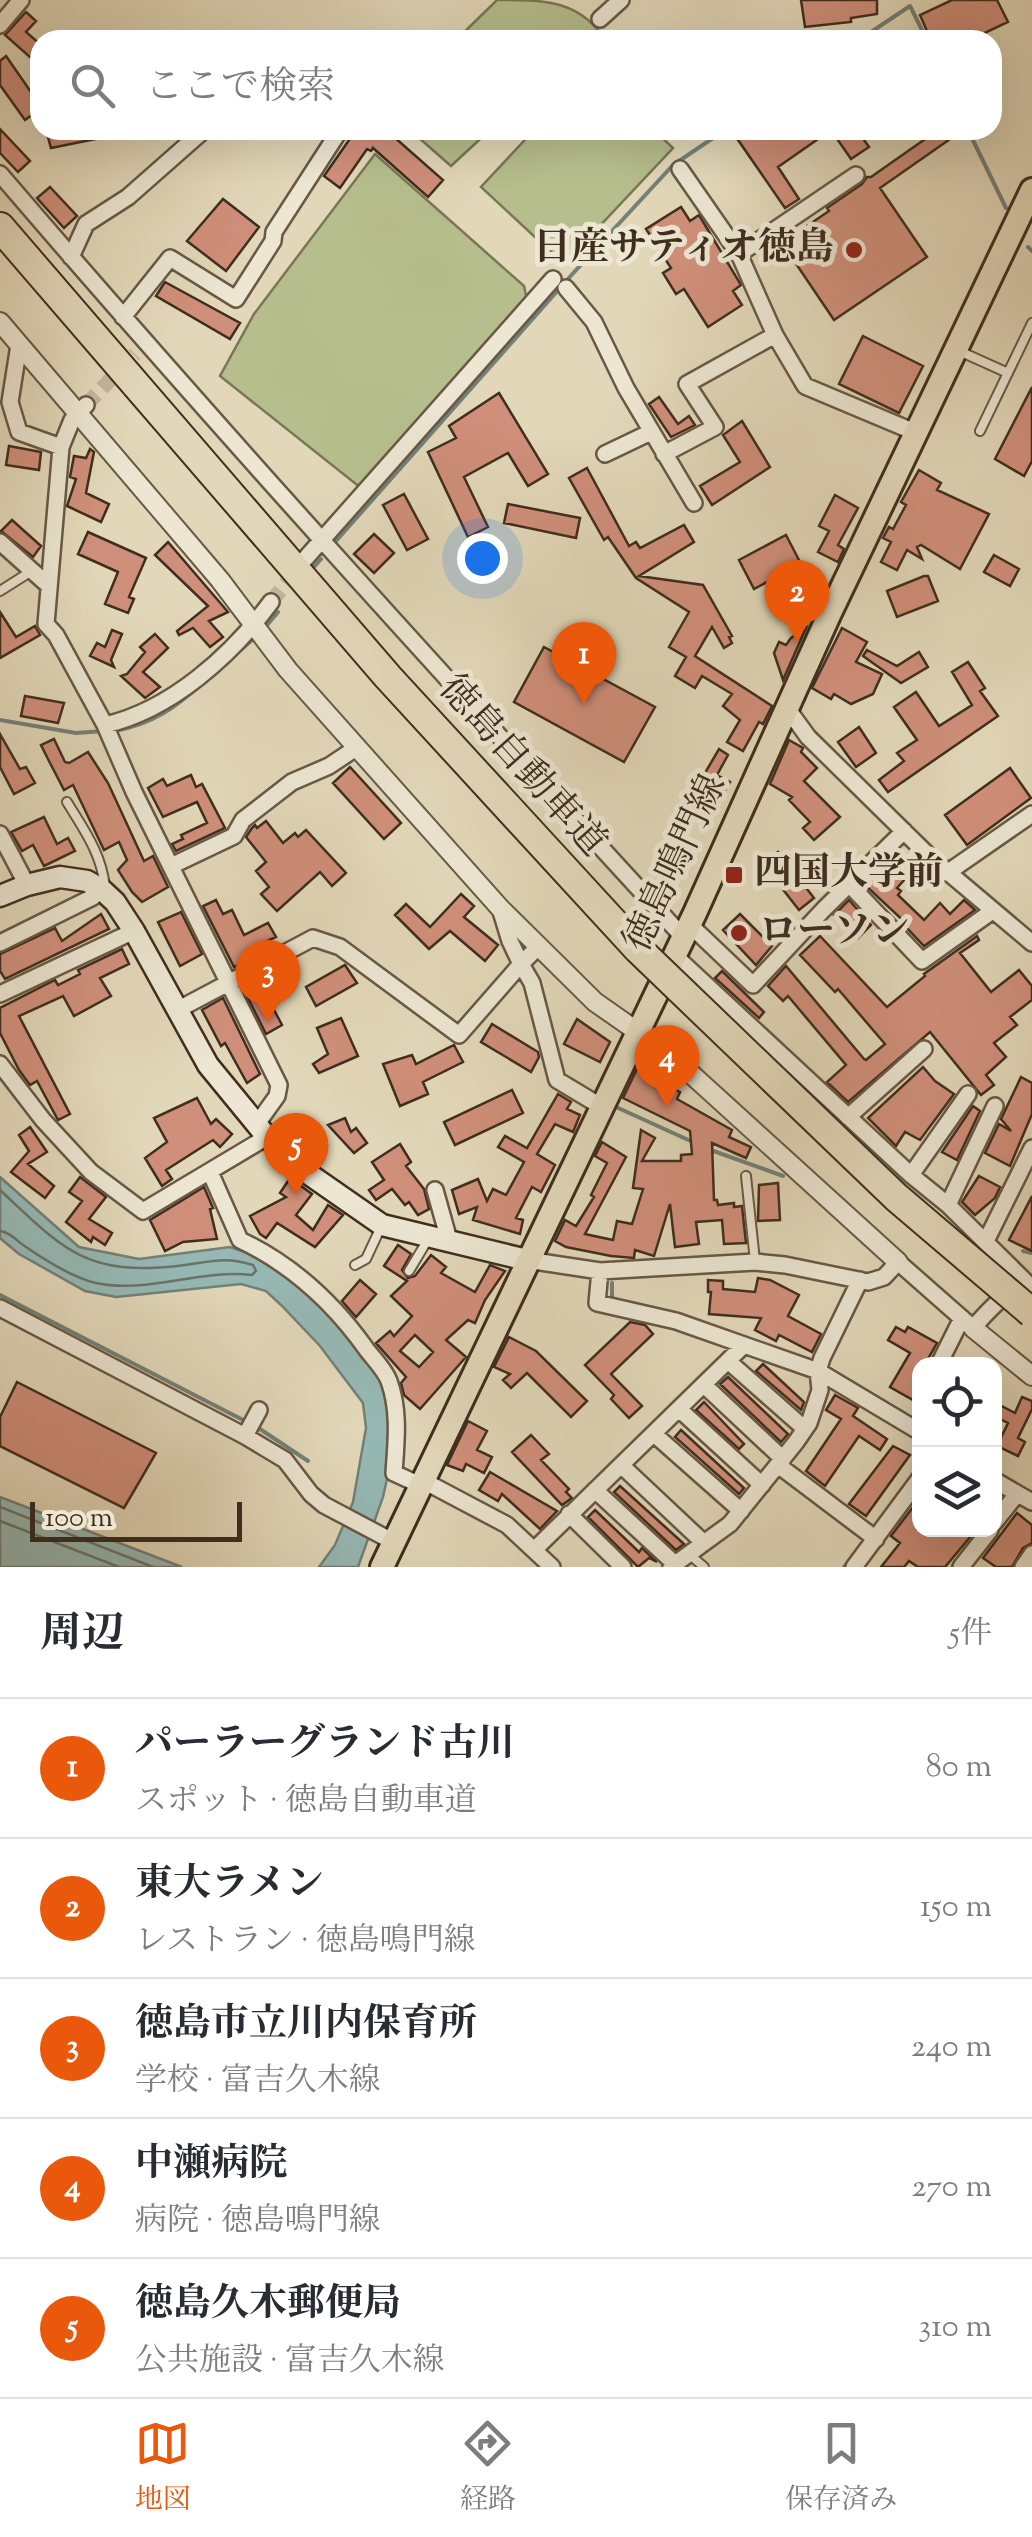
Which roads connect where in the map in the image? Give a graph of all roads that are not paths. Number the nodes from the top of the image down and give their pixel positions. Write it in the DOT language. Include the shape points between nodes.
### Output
graph roads {
  1 [pos="20,0"];
  2 [pos="621,0"];
  3 [pos="600,19"];
  4 [pos="0,26"];
  5 [pos="193,140"];
  6 [pos="334,140"];
  7 [pos="680,169"];
  8 [pos="0,174"];
  9 [pos="856,175"];
  10 [pos="1032,190"];
  11 [pos="0,227"];
  12 [pos="739,254"];
  13 [pos="71,257"];
  14 [pos="123,317"];
  15 [pos="0,322"];
  16 [pos="1032,324"];
  17 [pos="775,335"];
  18 [pos="19,344"];
  19 [pos="956,349"];
  20 [pos="1008,373"];
  21 [pos="82,409"];
  22 [pos="980,431"];
  23 [pos="651,432"];
  24 [pos="917,432"];
  25 [pos="61,447"];
  26 [pos="605,454"];
  27 [pos="664,454"];
  28 [pos="694,503"];
  29 [pos="322,540"];
  30 [pos="0,542"];
  31 [pos="305,559"];
  32 [pos="32,570"];
  33 [pos="48,585"];
  34 [pos="0,591"];
  35 [pos="272,602"];
  36 [pos="254,625"];
  37 [pos="787,708"];
  38 [pos="107,730"];
  39 [pos="356,748"];
  40 [pos="67,802"];
  41 [pos="1032,814"];
  42 [pos="904,831"];
  43 [pos="0,834"];
  44 [pos="171,866"];
  45 [pos="946,872"];
  46 [pos="849,884"];
  47 [pos="27,885"];
  48 [pos="104,890"];
  49 [pos="0,896"];
  50 [pos="991,912"];
  51 [pos="134,931"];
  52 [pos="682,939"];
  53 [pos="0,944"];
  54 [pos="1032,944"];
  55 [pos="529,957"];
  56 [pos="228,982"];
  57 [pos="0,994"];
  58 [pos="179,1010"];
  59 [pos="638,1031"];
  60 [pos="924,1049"];
  61 [pos="0,1064"];
  62 [pos="968,1094"];
  63 [pos="996,1106"];
  64 [pos="602,1107"];
  65 [pos="848,1117"];
  66 [pos="262,1130"];
  67 [pos="1032,1148"];
  68 [pos="210,1172"];
  69 [pos="911,1174"];
  70 [pos="746,1176"];
  71 [pos="435,1190"];
  72 [pos="948,1205"];
  73 [pos="382,1224"];
  74 [pos="439,1238"];
  75 [pos="986,1241"];
  76 [pos="527,1260"];
  77 [pos="755,1262"];
  78 [pos="898,1262"];
  79 [pos="355,1265"];
  80 [pos="408,1271"];
  81 [pos="600,1271"];
  82 [pos="860,1280"];
  83 [pos="1031,1295"];
  84 [pos="0,1308"];
  85 [pos="967,1323"];
  86 [pos="743,1346"];
  87 [pos="944,1357"];
  88 [pos="728,1361"];
  89 [pos="820,1365"];
  90 [pos="1032,1376"];
  91 [pos="704,1384"];
  92 [pos="679,1409"];
  93 [pos="912,1427"];
  94 [pos="805,1428"];
  95 [pos="654,1434"];
  96 [pos="780,1462"];
  97 [pos="621,1465"];
  98 [pos="421,1483"];
  99 [pos="762,1485"];
  100 [pos="1002,1485"];
  101 [pos="912,1487"];
  102 [pos="595,1490"];
  103 [pos="1017,1494"];
  104 [pos="1032,1502"];
  105 [pos="741,1511"];
  106 [pos="1002,1513"];
  107 [pos="569,1514"];
  108 [pos="871,1535"];
  109 [pos="985,1537"];
  110 [pos="387,1538"];
  111 [pos="704,1543"];
  112 [pos="534,1550"];
  113 [pos="689,1554"];
  114 [pos="1032,1554"];
  115 [pos="673,1566"];
  116 [pos="382,1567"];
  117 [pos="552,1567"];
  118 [pos="623,1567"];
  119 [pos="704,1567"];
  120 [pos="854,1567"];
  121 [pos="961,1567"];
  122 [pos="1022,1567"];
  1 -- 4 [label="street"];
  2 -- 3 [label="street"];
  5 -- 13 [label="street" via="86,224"];
  6 -- 14 [label="street" via="236,299 170,258"];
  7 -- 12 [label="street"];
  8 -- 13 [label="street"];
  9 -- 12 [label="street"];
  10 -- 19 [label="main road, 徳島鳴門線"];
  11 -- 83 [label="highway, 徳島自動車道, bridge" via="388,677 638,949 896,1197"];
  12 -- 17 [label="street"];
  13 -- 14 [label="street"];
  14 -- 29 [label="street" via="141,349"];
  15 -- 18 [label="street"];
  16 -- 20 [label="lane"];
  17 -- 24 [label="street" via="805,386"];
  17 -- 27 [label="street" via="687,384 714,427"];
  18 -- 21 [label="street"];
  18 -- 25 [label="street" via="10,402 19,432"];
  19 -- 20 [label="lane"];
  19 -- 24 [label="main road, 徳島鳴門線"];
  20 -- 22 [label="lane"];
  21 -- 25 [label="street"];
  21 -- 36 [label="street"];
  23 -- 26 [label="street"];
  23 -- 27 [label="street"];
  23 -- 29 [label="street" via="594,322 560,283"];
  24 -- 37 [label="main road, 徳島鳴門線"];
  25 -- 33 [label="street"];
  27 -- 28 [label="street"];
  29 -- 31 [label="street"];
  29 -- 52 [label="street"];
  30 -- 32 [label="street"];
  32 -- 33 [label="street"];
  32 -- 34 [label="lane"];
  33 -- 38 [label="street" via="46,624"];
  35 -- 36 [label="street"];
  36 -- 38 [label="street" via="172,699"];
  36 -- 39 [label="street"];
  37 -- 42 [label="street"];
  37 -- 52 [label="main road, 徳島鳴門線"];
  38 -- 44 [label="street"];
  39 -- 44 [label="street" via="292,782 243,820 234,836"];
  39 -- 55 [label="street" via="500,908"];
  40 -- 48 [label="lane" via="94,846"];
  41 -- 45 [label="street"];
  42 -- 45 [label="street"];
  42 -- 46 [label="street"];
  43 -- 47 [label="street"];
  44 -- 56 [label="street"];
  45 -- 50 [label="street"];
  46 -- 50 [label="street" via="922,961"];
  46 -- 52 [label="street" via="753,985"];
  47 -- 48 [label="main road" via="60,877"];
  47 -- 49 [label="main road"];
  48 -- 51 [label="main road"];
  48 -- 53 [label="street"];
  50 -- 54 [label="street"];
  51 -- 57 [label="street"];
  51 -- 58 [label="main road"];
  52 -- 59 [label="main road, 徳島鳴門線"];
  52 -- 65 [label="street"];
  55 -- 56 [label="street" via="459,1035 340,947 313,938"];
  55 -- 59 [label="street"];
  55 -- 64 [label="street" via="557,1080"];
  56 -- 58 [label="street"];
  56 -- 66 [label="street" via="279,1085"];
  58 -- 66 [label="main road" via="208,1064"];
  59 -- 64 [label="main road, 徳島鳴門線"];
  59 -- 78 [label="street"];
  60 -- 65 [label="street"];
  61 -- 68 [label="street" via="90,1172 143,1211"];
  62 -- 69 [label="street"];
  63 -- 72 [label="street"];
  64 -- 76 [label="main road, 徳島鳴門線"];
  65 -- 69 [label="street"];
  66 -- 68 [label="street"];
  66 -- 73 [label="main road" via="303,1170"];
  67 -- 75 [label="street"];
  68 -- 98 [label="street" via="240,1240 311,1284 389,1380 398,1428 394,1473"];
  69 -- 72 [label="street"];
  70 -- 77 [label="lane"];
  71 -- 74 [label="street"];
  72 -- 75 [label="street"];
  73 -- 74 [label="main road"];
  73 -- 79 [label="lane" via="366,1259"];
  74 -- 76 [label="main road"];
  74 -- 80 [label="lane"];
  75 -- 83 [label="street"];
  76 -- 81 [label="street"];
  76 -- 98 [label="main road, 徳島鳴門線"];
  77 -- 81 [label="street"];
  77 -- 82 [label="street"];
  78 -- 82 [label="street" via="876,1281"];
  78 -- 85 [label="street"];
  81 -- 86 [label="street" via="597,1303 676,1320"];
  82 -- 89 [label="street"];
  83 -- 85 [label="street" via="1018,1288"];
  84 -- 110 [label="street" via="252,1424 311,1494"];
  85 -- 87 [label="street"];
  85 -- 90 [label="street"];
  86 -- 88 [label="street"];
  86 -- 89 [label="street"];
  88 -- 91 [label="street"];
  88 -- 94 [label="street"];
  89 -- 93 [label="street"];
  89 -- 94 [label="street" via="820,1390"];
  91 -- 92 [label="street"];
  91 -- 96 [label="street"];
  92 -- 95 [label="street"];
  92 -- 99 [label="street"];
  94 -- 96 [label="street"];
  95 -- 97 [label="street"];
  95 -- 105 [label="street"];
  96 -- 99 [label="street"];
  96 -- 108 [label="street"];
  97 -- 102 [label="street"];
  97 -- 111 [label="street"];
  98 -- 110 [label="main road, 徳島鳴門線"];
  98 -- 112 [label="street" via="507,1525"];
  99 -- 105 [label="street"];
  100 -- 103 [label="street"];
  101 -- 108 [label="street"];
  102 -- 107 [label="street"];
  102 -- 115 [label="street"];
  103 -- 104 [label="street"];
  103 -- 106 [label="street"];
  105 -- 111 [label="street"];
  107 -- 112 [label="street"];
  107 -- 118 [label="street"];
  108 -- 120 [label="street"];
  109 -- 121 [label="street"];
  110 -- 116 [label="main road, 徳島鳴門線"];
  111 -- 113 [label="street"];
  112 -- 117 [label="street"];
  113 -- 115 [label="street"];
  113 -- 119 [label="lane"];
  114 -- 122 [label="street"];
}
